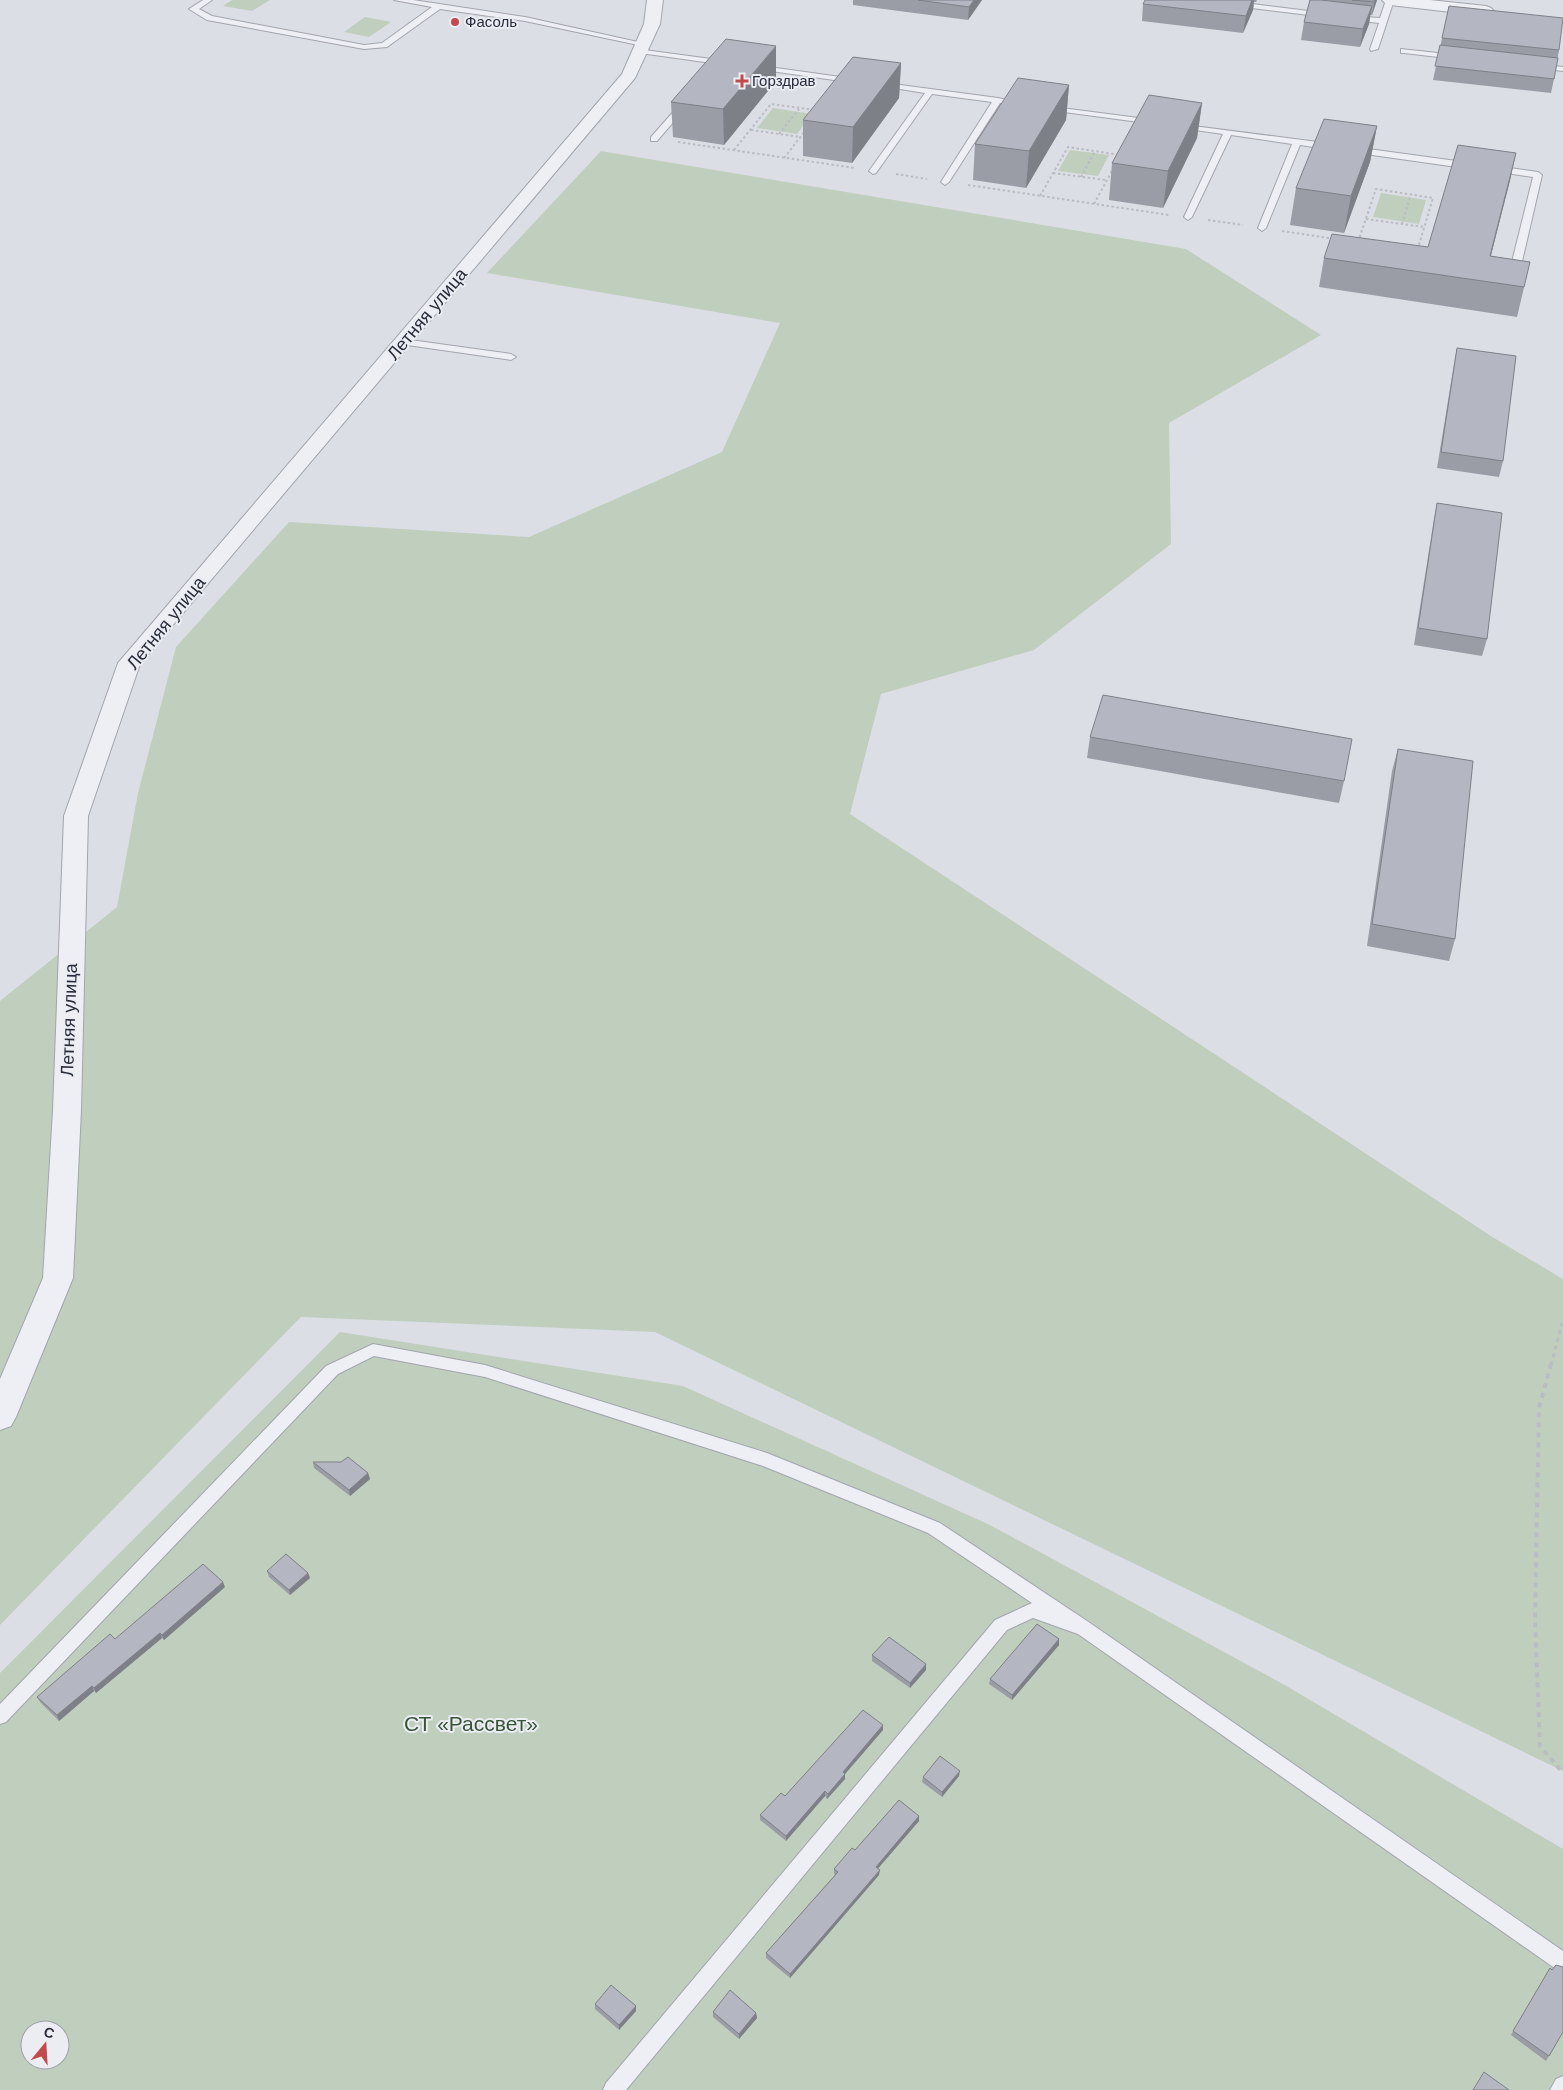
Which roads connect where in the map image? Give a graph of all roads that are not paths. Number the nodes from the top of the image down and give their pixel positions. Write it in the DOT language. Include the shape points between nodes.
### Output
graph roads {
  1 [pos="208,0"];
  2 [pos="398,0"];
  3 [pos="655,0"];
  4 [pos="1201,0"];
  5 [pos="1390,0"];
  6 [pos="1472,5"];
  7 [pos="437,7"];
  8 [pos="1499,12"];
  9 [pos="1335,16"];
  10 [pos="1345,17"];
  11 [pos="1383,22"];
  12 [pos="642,47"];
  13 [pos="1374,49"];
  14 [pos="1404,51"];
  15 [pos="1464,58"];
  16 [pos="731,64"];
  17 [pos="750,66"];
  18 [pos="1533,66"];
  19 [pos="1563,69"];
  20 [pos="863,82"];
  21 [pos="873,83"];
  22 [pos="930,91"];
  23 [pos="691,97"];
  24 [pos="998,100"];
  25 [pos="1026,104"];
  26 [pos="1036,106"];
  27 [pos="1161,123"];
  28 [pos="1170,124"];
  29 [pos="1228,132"];
  30 [pos="654,139"];
  31 [pos="1297,142"];
  32 [pos="1480,167"];
  33 [pos="1490,168"];
  34 [pos="873,171"];
  35 [pos="945,182"];
  36 [pos="1188,217"];
  37 [pos="1262,228"];
  38 [pos="1516,266"];
  39 [pos="403,342"];
  40 [pos="511,357"];
  41 [pos="0,1417"];
  42 [pos="1084,1628"];
  43 [pos="0,1716"];
  44 [pos="1563,1962"];
  45 [pos="1563,2086"];
  46 [pos="612,2090"];
  47 [pos="1560,2090"];
  1 -- 7 [label="lane" via="193,9 210,18 364,47 384,45"];
  2 -- 7 [label="lane"];
  3 -- 12 [label="street, Летняя улица" via="652,24"];
  4 -- 9 [label="lane"];
  5 -- 6 [label="street"];
  5 -- 11 [label="lane"];
  6 -- 8 [label="street"];
  7 -- 12 [label="lane" via="525,19"];
  10 -- 11 [label="lane"];
  11 -- 13 [label="lane"];
  12 -- 16 [label="lane" via="718,66"];
  12 -- 39 [label="street, Летняя улица" via="629,75"];
  14 -- 15 [label="lane"];
  17 -- 20 [label="lane"];
  18 -- 19 [label="lane"];
  21 -- 22 [label="lane"];
  22 -- 24 [label="lane"];
  22 -- 34 [label="lane"];
  23 -- 30 [label="lane"];
  24 -- 25 [label="lane"];
  24 -- 35 [label="lane"];
  26 -- 27 [label="lane"];
  28 -- 29 [label="lane"];
  29 -- 31 [label="lane"];
  29 -- 36 [label="lane"];
  31 -- 32 [label="lane"];
  31 -- 37 [label="lane"];
  33 -- 38 [label="lane" via="1538,175"];
  39 -- 40 [label="lane"];
  39 -- 41 [label="street, Летняя улица" via="129,663 76,816 58,1278"];
  42 -- 43 [label="lane" via="934,1528 768,1460 485,1371 374,1350 332,1370"];
  42 -- 44 [label="lane"];
  42 -- 46 [label="lane" via="1032,1610 1001,1625"];
  45 -- 47 [label="lane"];
}
